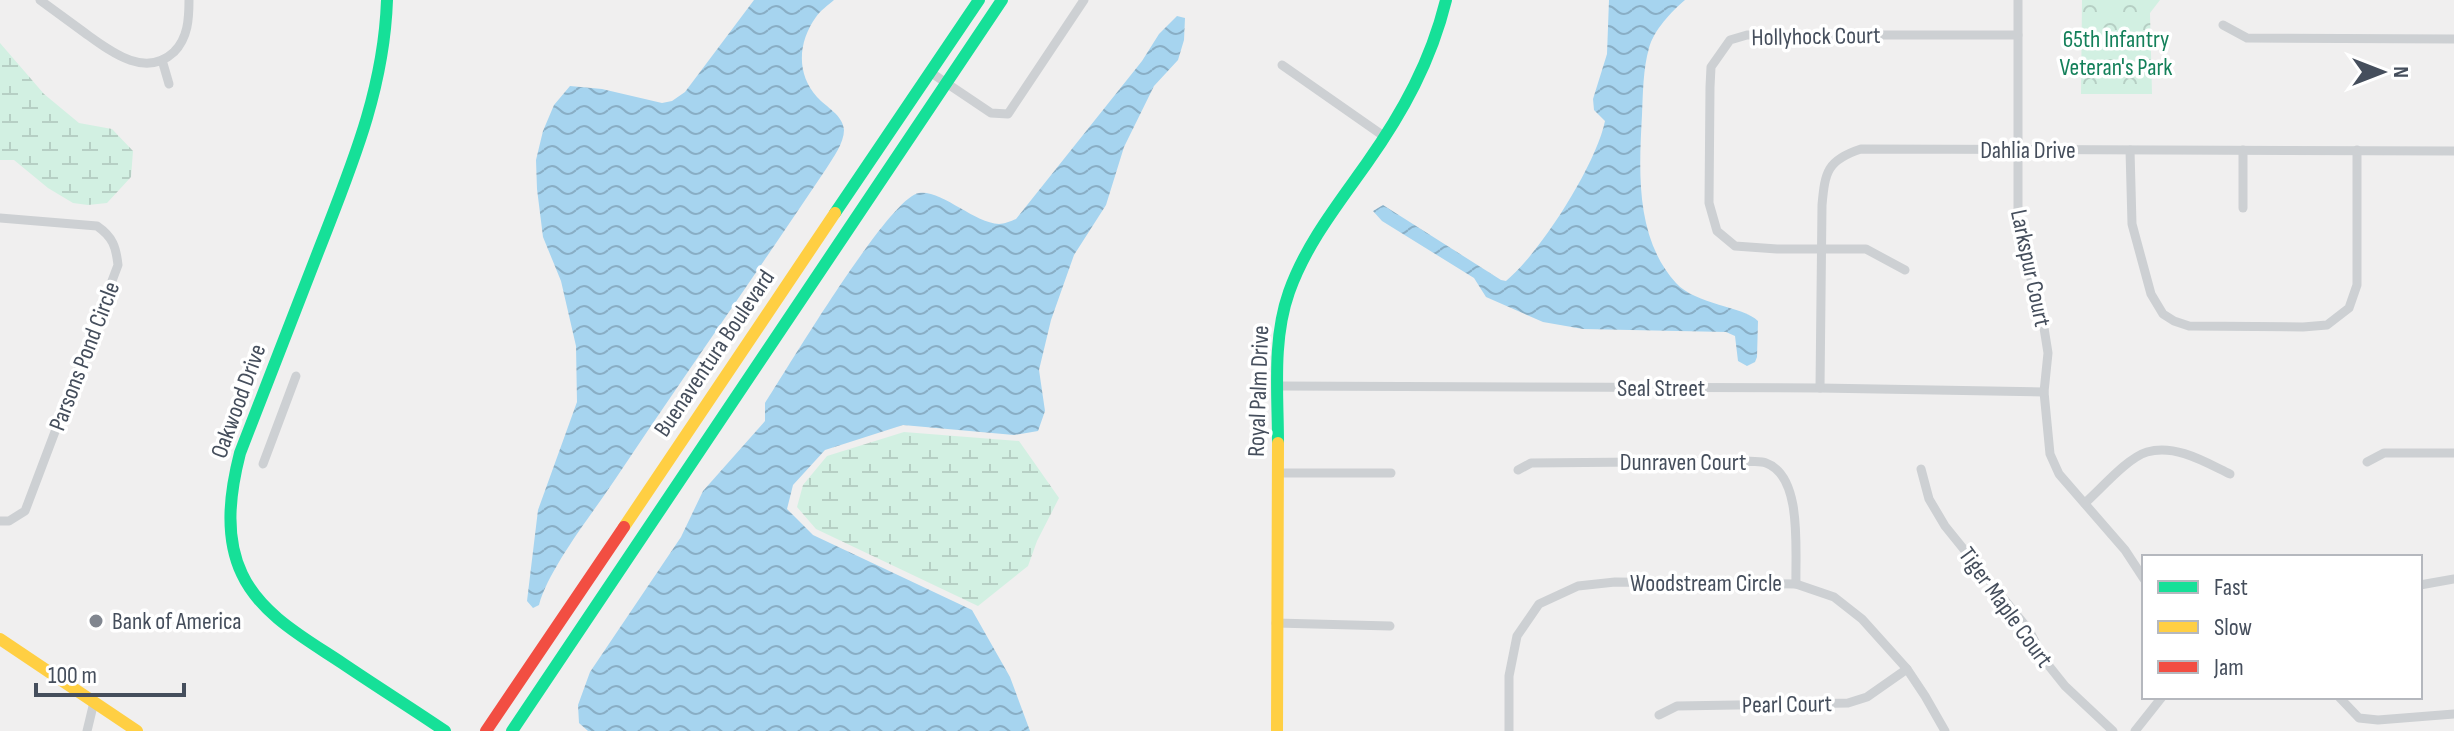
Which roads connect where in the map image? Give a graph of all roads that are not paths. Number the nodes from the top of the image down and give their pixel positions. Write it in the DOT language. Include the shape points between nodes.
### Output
graph roads {
  1 [pos="40,0"];
  2 [pos="189,0"];
  3 [pos="387,0"];
  4 [pos="979,0"];
  5 [pos="1002,0"];
  6 [pos="1084,0"];
  7 [pos="1446,0"];
  8 [pos="2018,0"];
  9 [pos="2223,25"];
  10 [pos="2018,35"];
  11 [pos="2454,39"];
  12 [pos="162,60"];
  13 [pos="1282,65"];
  14 [pos="930,72"];
  15 [pos="945,82"];
  16 [pos="169,84"];
  17 [pos="916,92"];
  18 [pos="932,102"];
  19 [pos="1385,137"];
  20 [pos="2017,150"];
  21 [pos="2130,150"];
  22 [pos="2243,150"];
  23 [pos="2357,150"];
  24 [pos="2454,151"];
  25 [pos="2243,208"];
  26 [pos="0,218"];
  27 [pos="1822,248"];
  28 [pos="1905,270"];
  29 [pos="296,376"];
  30 [pos="1278,386"];
  31 [pos="1820,388"];
  32 [pos="2044,392"];
  33 [pos="2454,453"];
  34 [pos="2367,462"];
  35 [pos="263,464"];
  36 [pos="1921,469"];
  37 [pos="1518,470"];
  38 [pos="1278,473"];
  39 [pos="1391,473"];
  40 [pos="2230,474"];
  41 [pos="2085,503"];
  42 [pos="0,521"];
  43 [pos="2142,576"];
  44 [pos="2454,579"];
  45 [pos="1796,584"];
  46 [pos="2422,585"];
  47 [pos="1276,623"];
  48 [pos="1390,626"];
  49 [pos="0,639"];
  50 [pos="1907,669"];
  51 [pos="2160,699"];
  52 [pos="2341,699"];
  53 [pos="94,702"];
  54 [pos="2454,714"];
  55 [pos="1659,715"];
  56 [pos="87,731"];
  57 [pos="137,731"];
  58 [pos="445,731"];
  59 [pos="486,731"];
  60 [pos="512,731"];
  61 [pos="1277,731"];
  62 [pos="1509,731"];
  63 [pos="1945,731"];
  64 [pos="2113,731"];
  65 [pos="2135,731"];
  1 -- 12 [label="street" via="124,59"];
  2 -- 12 [label="street" via="185,35"];
  3 -- 58 [label="main road, Oakwood Drive" via="386,33 370,110 240,453 229,519 236,559 250,589 271,612"];
  4 -- 14 [label="main road, Buenaventura Boulevard"];
  5 -- 15 [label="main road, Buenaventura Boulevard"];
  6 -- 15 [label="street" via="1008,114 991,113"];
  7 -- 19 [label="main road, Royal Palm Drive" via="1426,68"];
  8 -- 10 [label="street, Larkspur Court"];
  9 -- 11 [label="street" via="2247,38"];
  10 -- 20 [label="street, Larkspur Court"];
  10 -- 27 [label="street, Hollyhock Court" via="1762,33 1730,40 1711,67 1709,203 1717,231 1735,246"];
  12 -- 16 [label="street"];
  13 -- 19 [label="street"];
  14 -- 15 [label="street"];
  14 -- 17 [label="main road, Buenaventura Boulevard"];
  15 -- 18 [label="main road, Buenaventura Boulevard"];
  17 -- 18 [label="street"];
  17 -- 59 [label="main road, Buenaventura Boulevard"];
  18 -- 60 [label="main road, Buenaventura Boulevard"];
  19 -- 30 [label="main road, Royal Palm Drive" via="1318,233 1296,275 1283,312"];
  20 -- 21 [label="street, Dahlia Drive"];
  20 -- 27 [label="street, Dahlia Drive" via="1848,153 1825,177"];
  20 -- 32 [label="street, Larkspur Court" via="2018,230 2048,353"];
  21 -- 22 [label="street, Dahlia Drive"];
  21 -- 23 [label="street" via="2132,224 2151,294 2163,314 2189,326 2303,327 2327,325 2349,308 2357,285"];
  22 -- 23 [label="street, Dahlia Drive"];
  22 -- 25 [label="street"];
  23 -- 24 [label="street, Dahlia Drive"];
  26 -- 42 [label="street, Parsons Pond Circle" via="97,226 116,247 118,265 25,511"];
  27 -- 28 [label="street, Hollyhock Court" via="1866,249"];
  27 -- 31 [label="street, Dahlia Drive"];
  29 -- 35 [label="street"];
  30 -- 31 [label="street, Seal Street"];
  30 -- 38 [label="main road, Royal Palm Drive"];
  31 -- 32 [label="street, Seal Street"];
  32 -- 41 [label="street, Larkspur Court" via="2050,454 2059,474"];
  33 -- 34 [label="street" via="2384,453"];
  36 -- 64 [label="street, Tiger Maple Court" via="1929,499 1945,526 2029,630 2065,686"];
  37 -- 45 [label="street, Dunraven Court" via="1531,463 1767,463 1785,476 1793,498"];
  38 -- 39 [label="street"];
  38 -- 47 [label="main road, Royal Palm Drive"];
  40 -- 41 [label="street" via="2196,457 2146,452"];
  41 -- 43 [label="street, Larkspur Court"];
  44 -- 46 [label="street"];
  45 -- 50 [label="street, Woodstream Circle" via="1834,597"];
  45 -- 62 [label="street, Woodstream Circle" via="1615,582 1578,586 1539,604 1517,636 1509,676"];
  47 -- 48 [label="street"];
  47 -- 61 [label="main road, Royal Palm Drive"];
  49 -- 53 [label="main road"];
  50 -- 55 [label="street, Pearl Court" via="1867,697 1848,703 1677,706"];
  50 -- 63 [label="street, Woodstream Circle"];
  51 -- 65 [label="street"];
  52 -- 54 [label="street" via="2359,718"];
  53 -- 56 [label="street"];
  53 -- 57 [label="main road"];
}
